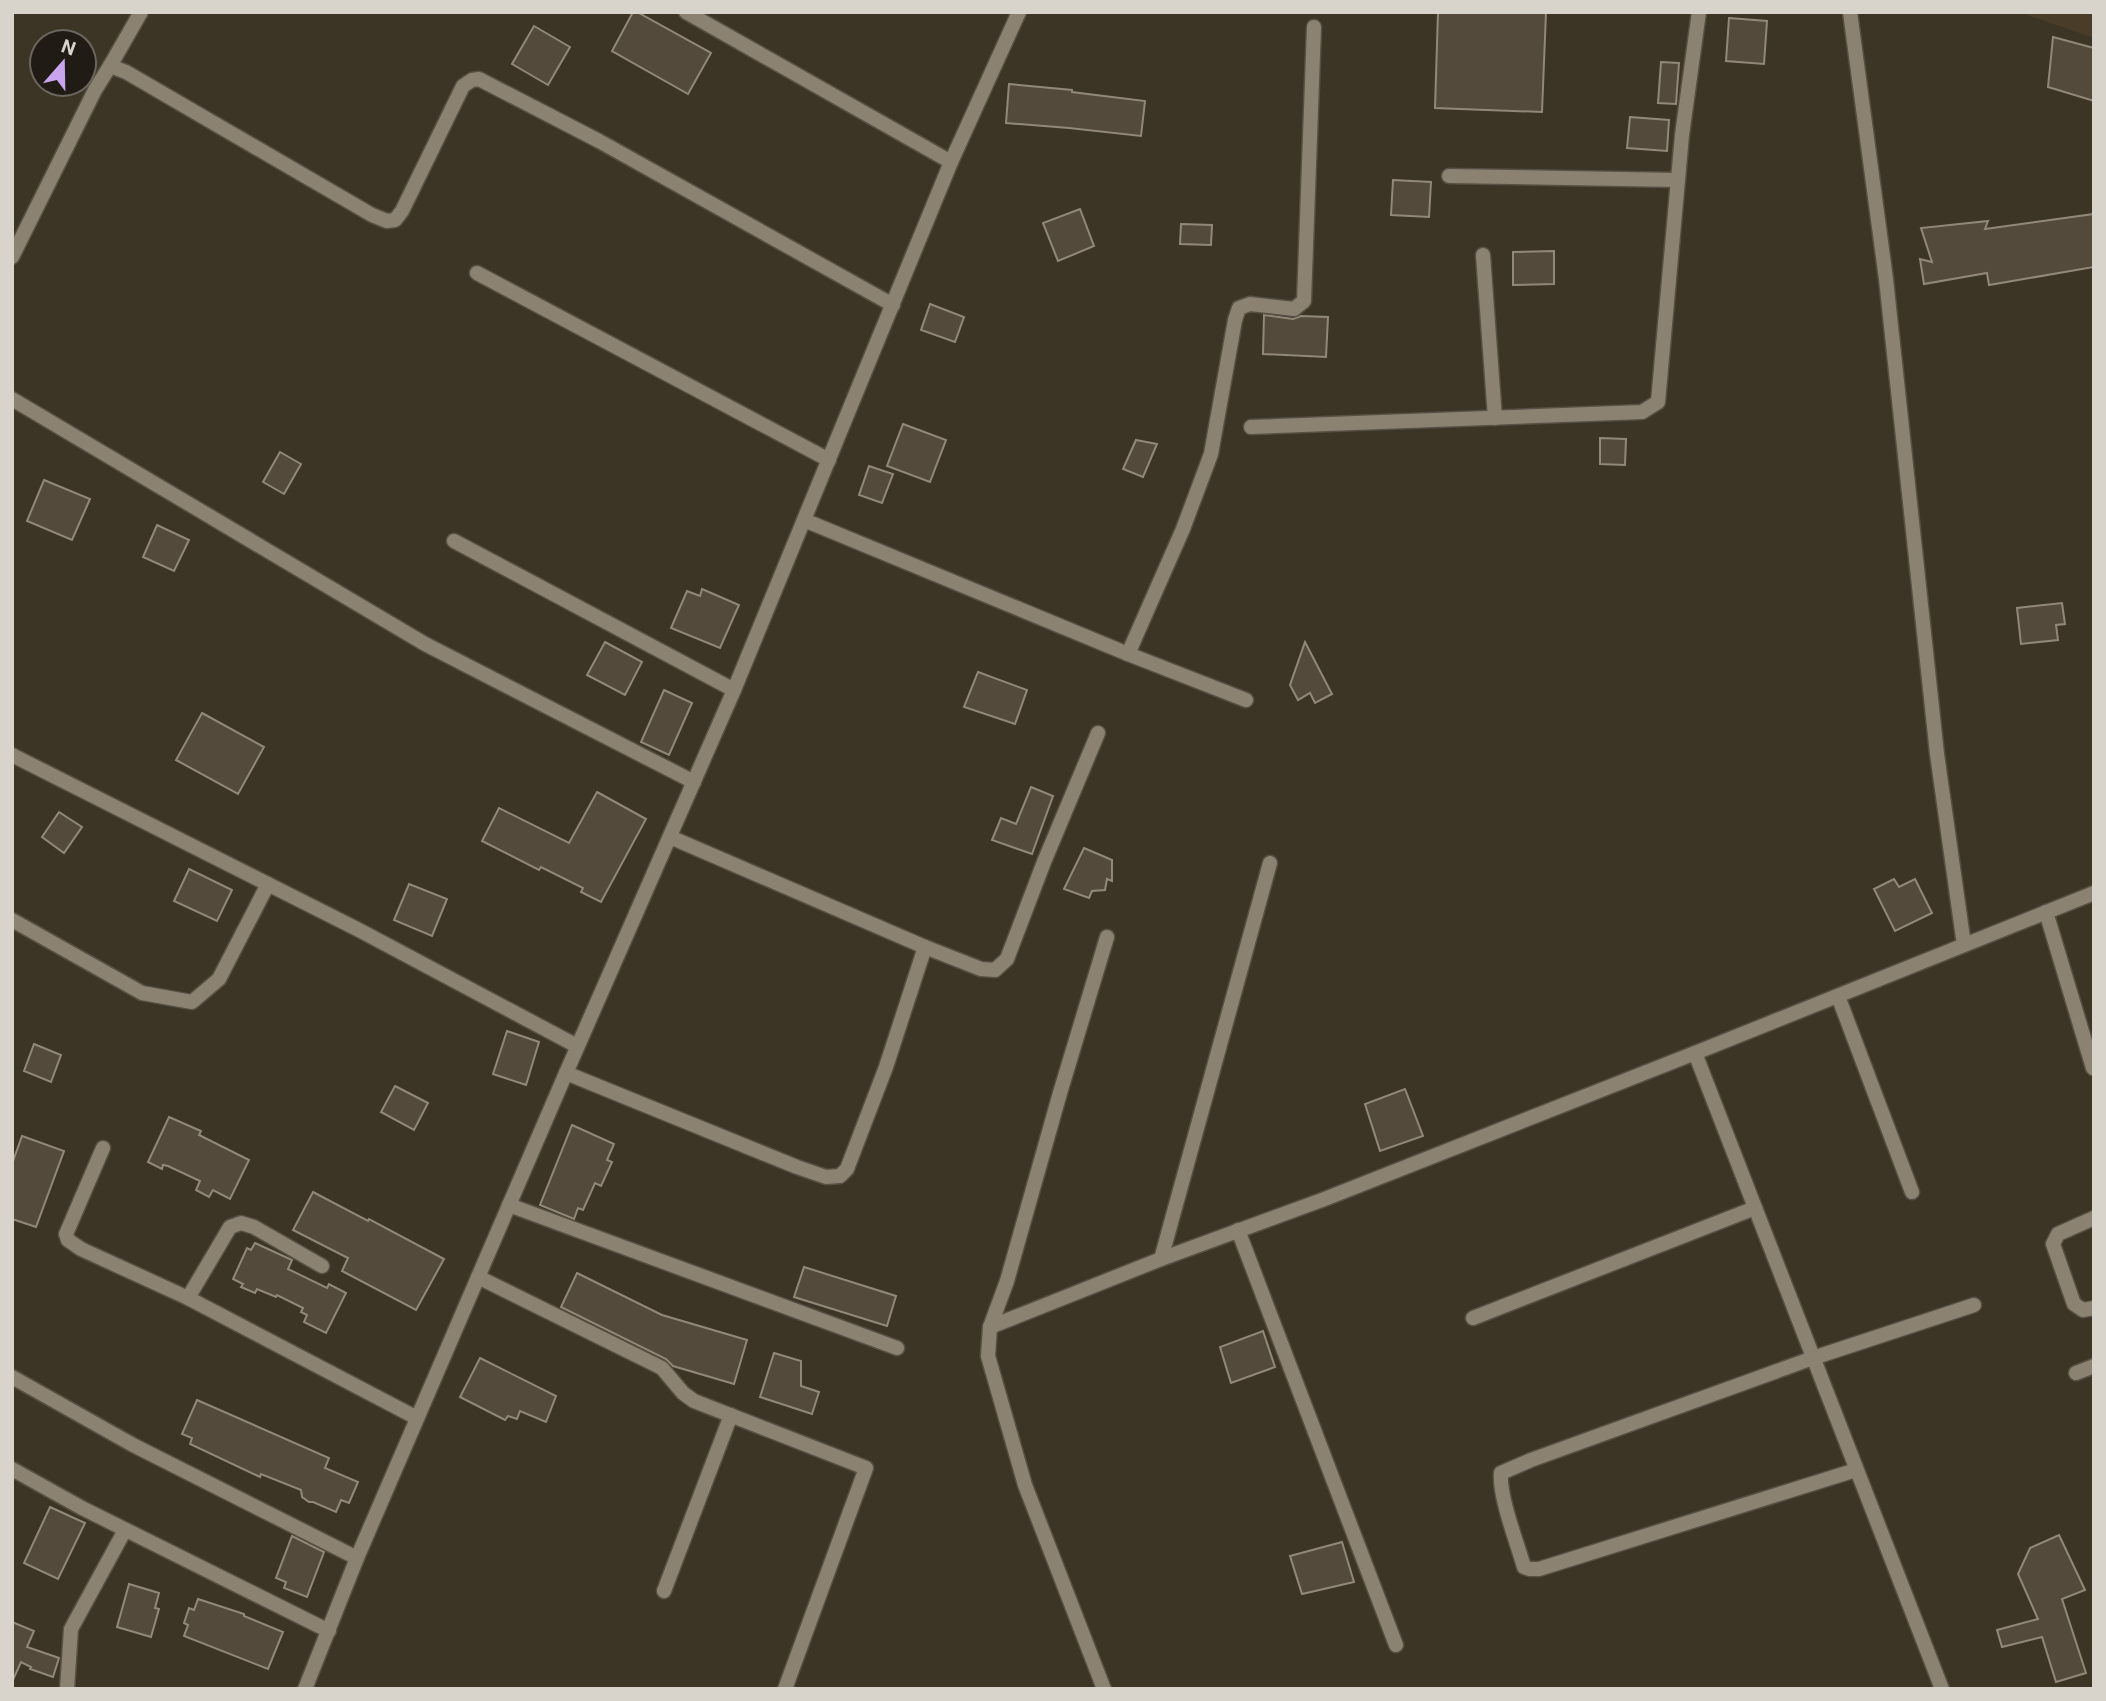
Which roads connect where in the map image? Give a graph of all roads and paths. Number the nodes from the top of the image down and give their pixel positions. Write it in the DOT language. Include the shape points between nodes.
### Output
graph roads {
  1 [pos="141,12"];
  2 [pos="686,12"];
  3 [pos="1018,12"];
  4 [pos="1699,12"];
  5 [pos="1850,12"];
  6 [pos="1314,27"];
  7 [pos="110,66"];
  8 [pos="951,162"];
  9 [pos="1448,176"];
  10 [pos="1678,180"];
  11 [pos="1483,255"];
  12 [pos="12,257"];
  13 [pos="477,273"];
  14 [pos="893,305"];
  15 [pos="12,399"];
  16 [pos="1495,418"];
  17 [pos="1251,427"];
  18 [pos="829,460"];
  19 [pos="804,520"];
  20 [pos="454,541"];
  21 [pos="1128,654"];
  22 [pos="734,690"];
  23 [pos="1246,700"];
  24 [pos="1098,733"];
  25 [pos="12,755"];
  26 [pos="694,782"];
  27 [pos="670,837"];
  28 [pos="1270,863"];
  29 [pos="268,884"];
  30 [pos="2094,893"];
  31 [pos="2046,912"];
  32 [pos="12,920"];
  33 [pos="1107,937"];
  34 [pos="1964,945"];
  35 [pos="925,947"];
  36 [pos="1838,996"];
  37 [pos="578,1046"];
  38 [pos="1695,1054"];
  39 [pos="2093,1069"];
  40 [pos="566,1073"];
  41 [pos="103,1148"];
  42 [pos="1912,1192"];
  43 [pos="509,1205"];
  44 [pos="1755,1208"];
  45 [pos="2094,1218"];
  46 [pos="1238,1230"];
  47 [pos="1161,1259"];
  48 [pos="322,1266"];
  49 [pos="478,1277"];
  50 [pos="188,1298"];
  51 [pos="1974,1305"];
  52 [pos="2094,1308"];
  53 [pos="1473,1318"];
  54 [pos="990,1327"];
  55 [pos="897,1349"];
  56 [pos="1813,1358"];
  57 [pos="2094,1366"];
  58 [pos="2076,1373"];
  59 [pos="12,1377"];
  60 [pos="731,1415"];
  61 [pos="417,1418"];
  62 [pos="12,1469"];
  63 [pos="1856,1470"];
  64 [pos="125,1530"];
  65 [pos="357,1558"];
  66 [pos="664,1591"];
  67 [pos="329,1631"];
  68 [pos="1396,1645"];
  69 [pos="67,1689"];
  70 [pos="305,1689"];
  71 [pos="785,1689"];
  72 [pos="1104,1689"];
  73 [pos="1942,1689"];
  1 -- 7 [label="street"];
  2 -- 8 [label="street"];
  3 -- 8 [label="street"];
  4 -- 10 [label="street"];
  5 -- 34 [label="street" via="1886,279 1937,754"];
  6 -- 21 [label="street" via="1304,301 1294,309 1251,304 1239,308 1211,454"];
  7 -- 12 [label="street"];
  7 -- 14 [label="street" via="387,221 395,220 402,211 463,86 479,79"];
  8 -- 14 [label="street"];
  9 -- 10 [label="street"];
  10 -- 16 [label="street" via="1658,402 1642,412"];
  11 -- 16 [label="street"];
  13 -- 18 [label="street"];
  14 -- 18 [label="street"];
  15 -- 26 [label="street" via="425,645"];
  16 -- 17 [label="street"];
  18 -- 19 [label="street"];
  19 -- 21 [label="street"];
  19 -- 22 [label="street"];
  20 -- 22 [label="street"];
  21 -- 23 [label="street"];
  22 -- 26 [label="street"];
  24 -- 35 [label="street" via="1007,959 995,970 981,969"];
  25 -- 29 [label="street"];
  26 -- 27 [label="street"];
  27 -- 35 [label="street"];
  27 -- 37 [label="street"];
  28 -- 47 [label="street"];
  29 -- 32 [label="street" via="219,979 192,1002 142,993"];
  29 -- 37 [label="street"];
  30 -- 31 [label="street"];
  31 -- 34 [label="street"];
  31 -- 39 [label="street"];
  33 -- 54 [label="street"];
  34 -- 36 [label="street"];
  35 -- 40 [label="street" via="886,1067 840,1176 826,1177 797,1167"];
  36 -- 38 [label="street"];
  36 -- 42 [label="street"];
  37 -- 40 [label="street"];
  38 -- 44 [label="street"];
  38 -- 46 [label="street"];
  40 -- 43 [label="street"];
  41 -- 50 [label="street" via="66,1234 68,1240"];
  43 -- 49 [label="street"];
  43 -- 55 [label="street"];
  44 -- 53 [label="street"];
  44 -- 56 [label="street"];
  45 -- 52 [label="street" via="2058,1234 2053,1244 2074,1304 2083,1310"];
  46 -- 47 [label="street"];
  46 -- 68 [label="street"];
  47 -- 54 [label="street"];
  48 -- 50 [label="street" via="241,1223 230,1227"];
  49 -- 60 [label="street" via="662,1368 694,1401"];
  49 -- 61 [label="street"];
  50 -- 61 [label="street"];
  51 -- 56 [label="street"];
  54 -- 72 [label="street" via="988,1356 1025,1485"];
  56 -- 63 [label="street"];
  56 -- 63 [label="street" via="1506,1469 1501,1479 1524,1567 1539,1569"];
  57 -- 58 [label="street"];
  59 -- 65 [label="street" via="133,1445"];
  60 -- 66 [label="street"];
  60 -- 71 [label="street" via="866,1468"];
  61 -- 65 [label="street"];
  62 -- 64 [label="street"];
  63 -- 73 [label="street"];
  64 -- 67 [label="street"];
  64 -- 69 [label="street" via="71,1629"];
  65 -- 67 [label="street"];
  67 -- 70 [label="street"];
}
